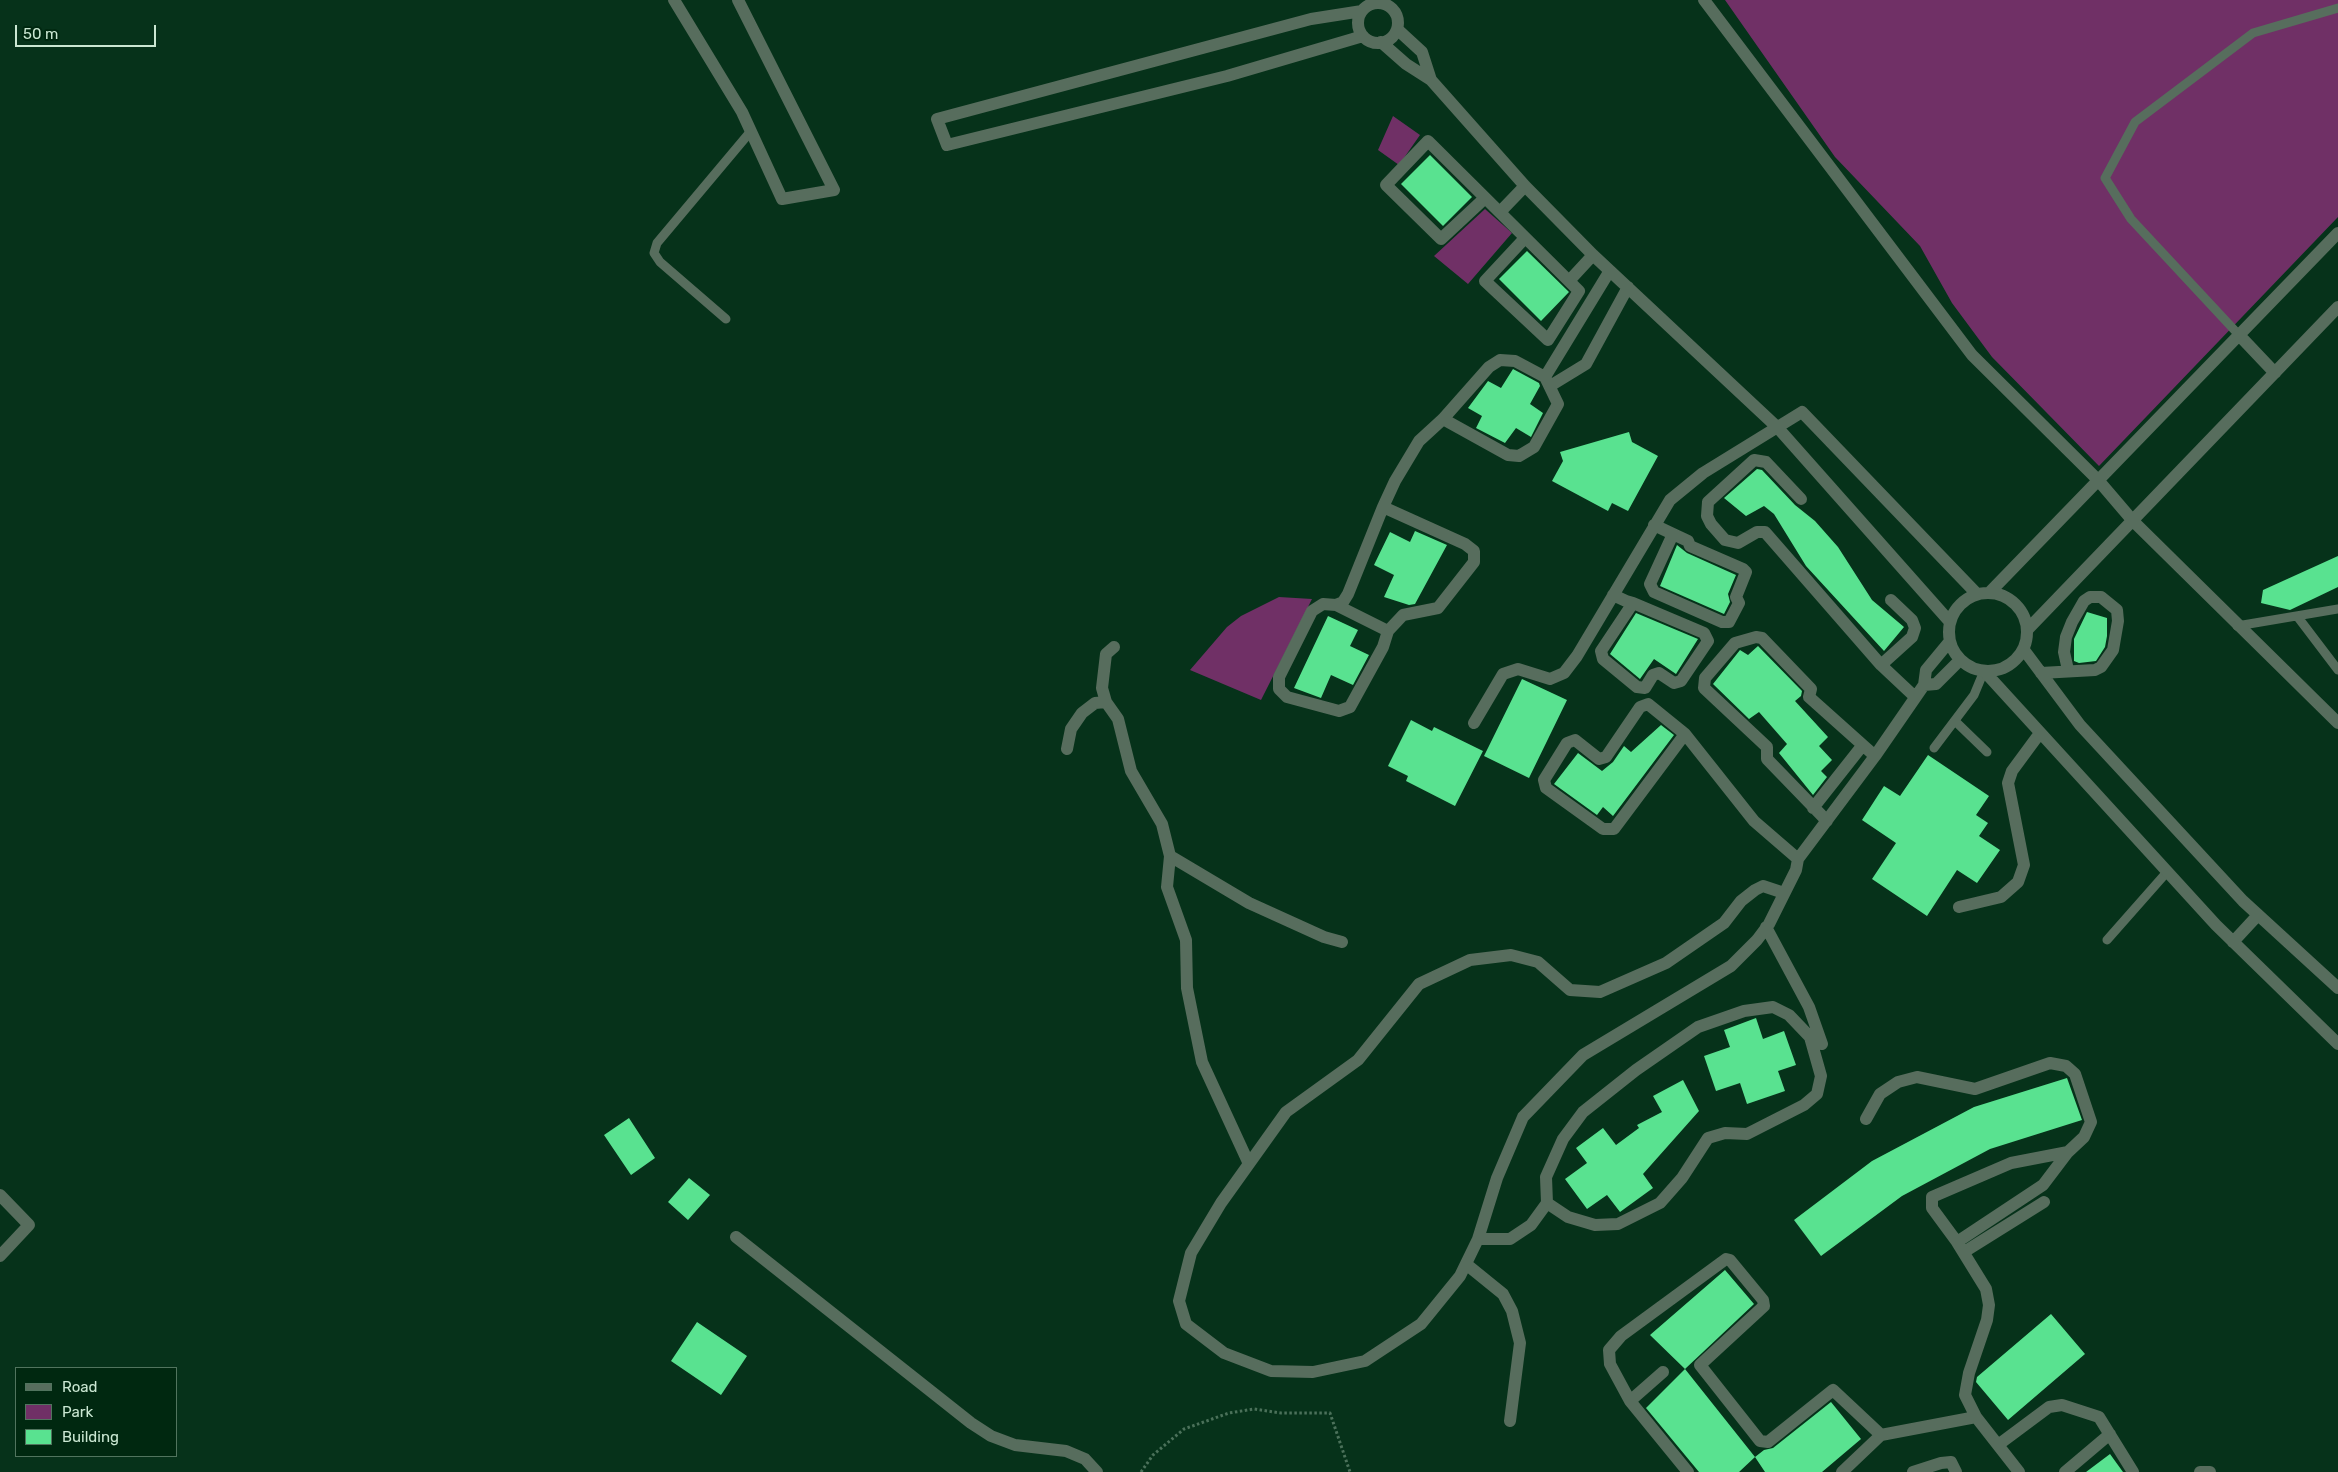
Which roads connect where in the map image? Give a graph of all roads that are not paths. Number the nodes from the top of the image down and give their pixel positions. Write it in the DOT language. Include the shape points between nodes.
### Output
graph roads {
  1 [pos="674,0"];
  2 [pos="738,0"];
  3 [pos="1704,0"];
  4 [pos="2338,8"];
  5 [pos="1362,11"];
  6 [pos="1397,29"];
  7 [pos="1363,36"];
  8 [pos="1381,42"];
  9 [pos="1431,80"];
  10 [pos="751,131"];
  11 [pos="1525,186"];
  12 [pos="1485,198"];
  13 [pos="1500,212"];
  14 [pos="2338,233"];
  15 [pos="1526,238"];
  16 [pos="1593,255"];
  17 [pos="1609,272"];
  18 [pos="1569,281"];
  19 [pos="1628,287"];
  20 [pos="2338,307"];
  21 [pos="726,319"];
  22 [pos="2239,336"];
  23 [pos="2275,373"];
  24 [pos="1547,381"];
  25 [pos="1443,420"];
  26 [pos="1778,428"];
  27 [pos="2098,480"];
  28 [pos="1801,499"];
  29 [pos="1384,507"];
  30 [pos="2133,521"];
  31 [pos="1654,526"];
  32 [pos="1673,534"];
  33 [pos="1984,593"];
  34 [pos="1613,595"];
  35 [pos="1891,600"];
  36 [pos="1633,603"];
  37 [pos="1336,605"];
  38 [pos="2338,609"];
  39 [pos="2297,616"];
  40 [pos="1950,622"];
  41 [pos="2238,626"];
  42 [pos="2028,629"];
  43 [pos="1388,631"];
  44 [pos="1950,641"];
  45 [pos="1114,647"];
  46 [pos="2024,650"];
  47 [pos="1960,660"];
  48 [pos="1881,665"];
  49 [pos="2068,670"];
  50 [pos="2338,670"];
  51 [pos="1984,672"];
  52 [pos="2041,673"];
  53 [pos="1924,685"];
  54 [pos="1914,696"];
  55 [pos="1106,702"];
  56 [pos="1955,721"];
  57 [pos="1474,723"];
  58 [pos="2338,723"];
  59 [pos="2040,733"];
  60 [pos="1685,734"];
  61 [pos="1862,746"];
  62 [pos="1934,748"];
  63 [pos="1067,749"];
  64 [pos="1986,752"];
  65 [pos="1875,756"];
  66 [pos="1813,808"];
  67 [pos="1827,822"];
  68 [pos="1170,856"];
  69 [pos="1798,860"];
  70 [pos="2167,872"];
  71 [pos="1784,893"];
  72 [pos="1959,907"];
  73 [pos="2258,915"];
  74 [pos="1766,927"];
  75 [pos="2107,940"];
  76 [pos="1342,942"];
  77 [pos="2233,942"];
  78 [pos="2338,988"];
  79 [pos="1822,1044"];
  80 [pos="2338,1044"];
  81 [pos="1866,1119"];
  82 [pos="2068,1152"];
  83 [pos="1249,1164"];
  84 [pos="0,1195"];
  85 [pos="2044,1202"];
  86 [pos="1547,1203"];
  87 [pos="736,1237"];
  88 [pos="1478,1239"];
  89 [pos="1961,1247"];
  90 [pos="0,1256"];
  91 [pos="1466,1264"];
  92 [pos="1663,1372"];
  93 [pos="1630,1400"];
  94 [pos="1976,1417"];
  95 [pos="1510,1421"];
  96 [pos="2110,1434"];
  97 [pos="1881,1435"];
  98 [pos="1998,1445"];
  99 [pos="1097,1472"];
  100 [pos="1688,1472"];
  101 [pos="1842,1472"];
  102 [pos="1913,1472"];
  103 [pos="1956,1472"];
  104 [pos="2019,1472"];
  105 [pos="2065,1472"];
  106 [pos="2133,1472"];
  107 [pos="2200,1472"];
  108 [pos="2210,1472"];
  1 -- 10 [label="street"];
  2 -- 10 [label="street" via="834,190 782,198"];
  3 -- 27 [label="street" via="1972,355"];
  4 -- 22 [label="lane" via="2254,32 2135,122 2105,178 2131,218"];
  5 -- 6 [label="street" via="1372,4 1384,3 1394,11"];
  5 -- 7 [label="street" via="1358,23"];
  5 -- 7 [label="street" via="1311,18 937,119 947,145 1227,76"];
  6 -- 8 [label="street" via="1393,36"];
  6 -- 9 [label="street" via="1422,52"];
  7 -- 8 [label="street"];
  8 -- 9 [label="street"];
  9 -- 11 [label="street"];
  10 -- 21 [label="lane" via="657,243 654,253 660,262"];
  11 -- 13 [label="street"];
  11 -- 16 [label="street"];
  12 -- 12 [label="street" via="1441,239 1386,185 1428,141"];
  12 -- 13 [label="street"];
  13 -- 15 [label="street"];
  14 -- 22 [label="street"];
  15 -- 18 [label="street"];
  15 -- 18 [label="street" via="1484,281 1548,340 1579,291"];
  16 -- 17 [label="street"];
  16 -- 18 [label="street"];
  17 -- 19 [label="street"];
  17 -- 24 [label="street"];
  19 -- 24 [label="street" via="1586,364"];
  19 -- 26 [label="street"];
  20 -- 23 [label="street"];
  22 -- 23 [label="street"];
  22 -- 27 [label="street"];
  23 -- 30 [label="street"];
  24 -- 25 [label="street" via="1515,361 1494,362"];
  24 -- 25 [label="street" via="1558,404 1534,447 1519,456 1508,455"];
  25 -- 29 [label="street" via="1419,441"];
  26 -- 31 [label="street" via="1703,473 1670,500"];
  26 -- 33 [label="street" via="1802,412"];
  26 -- 40 [label="street"];
  27 -- 30 [label="street"];
  27 -- 33 [label="street"];
  28 -- 48 [label="street" via="1766,462 1754,460 1708,502 1707,516 1725,540 1738,543 1757,532 1765,532"];
  29 -- 37 [label="street" via="1348,594 1343,602"];
  29 -- 43 [label="street" via="1465,544 1475,556 1474,562 1438,608 1403,615"];
  30 -- 41 [label="street"];
  30 -- 42 [label="street"];
  31 -- 32 [label="street"];
  31 -- 34 [label="street"];
  32 -- 32 [label="street" via="1688,540 1690,546 1746,572 1736,597 1739,602 1729,622 1722,622 1654,592 1650,584"];
  33 -- 40 [label="street" via="1965,600 1955,610"];
  33 -- 42 [label="street" via="2002,594 2020,608"];
  34 -- 36 [label="street"];
  34 -- 57 [label="street" via="1564,673 1550,679 1518,669 1503,674"];
  35 -- 48 [label="street" via="1912,620 1915,628 1912,637"];
  36 -- 36 [label="street" via="1704,633 1708,641 1681,681 1674,683 1659,673 1653,675 1645,688 1637,687 1602,660 1601,651"];
  37 -- 43 [label="street"];
  37 -- 43 [label="street" via="1323,604 1312,611 1280,677 1279,689 1287,697 1339,711 1350,707 1383,647"];
  38 -- 39 [label="lane"];
  39 -- 41 [label="lane"];
  39 -- 50 [label="lane"];
  40 -- 44 [label="street"];
  41 -- 58 [label="street"];
  42 -- 46 [label="street"];
  44 -- 47 [label="street"];
  44 -- 53 [label="street" via="1926,670"];
  45 -- 55 [label="street" via="1106,654 1102,688"];
  46 -- 51 [label="street" via="2007,667"];
  46 -- 52 [label="street"];
  47 -- 51 [label="street"];
  47 -- 53 [label="street" via="1936,684"];
  48 -- 54 [label="street"];
  49 -- 49 [label="street" via="2101,667 2113,650 2117,610 2101,597 2090,597 2084,601 2072,622 2064,652"];
  49 -- 52 [label="street"];
  51 -- 56 [label="lane" via="1974,695"];
  51 -- 59 [label="street"];
  52 -- 73 [label="street" via="2080,725"];
  53 -- 54 [label="street"];
  54 -- 65 [label="street"];
  55 -- 63 [label="street" via="1095,703 1082,713 1071,729"];
  55 -- 68 [label="street" via="1118,719 1131,771 1162,824"];
  56 -- 62 [label="lane"];
  56 -- 64 [label="lane"];
  59 -- 70 [label="street"];
  59 -- 72 [label="street" via="2012,771 2008,783 2024,865 2018,882 2001,897"];
  60 -- 60 [label="street" via="1614,830 1603,829 1546,788 1544,780 1567,743 1575,740 1599,759 1606,757 1640,708 1648,704"];
  60 -- 69 [label="street" via="1754,821"];
  61 -- 65 [label="street"];
  61 -- 66 [label="street"];
  61 -- 66 [label="street" via="1809,698 1811,689 1762,638 1735,643 1705,678 1704,688 1767,747 1766,759"];
  65 -- 67 [label="street"];
  66 -- 67 [label="street"];
  67 -- 69 [label="street"];
  68 -- 76 [label="street" via="1249,903"];
  68 -- 83 [label="street" via="1167,887 1186,940 1187,988 1202,1062"];
  69 -- 71 [label="street"];
  70 -- 75 [label="lane"];
  70 -- 77 [label="street"];
  71 -- 74 [label="street"];
  71 -- 83 [label="street" via="1763,886 1754,890 1724,923 1666,963 1600,992 1570,990 1538,962 1511,955 1470,960 1420,984 1358,1060 1286,1112"];
  73 -- 77 [label="street"];
  73 -- 78 [label="street"];
  74 -- 79 [label="street" via="1809,1007"];
  74 -- 88 [label="street" via="1731,966 1583,1055 1523,1117 1497,1178"];
  77 -- 80 [label="street"];
  81 -- 82 [label="street" via="1880,1094 1898,1082 1917,1078 1974,1089 2050,1063 2066,1066 2076,1074 2091,1122 2084,1137"];
  82 -- 89 [label="street" via="2043,1186"];
  82 -- 89 [label="street" via="2011,1163 1932,1197 1932,1208"];
  83 -- 91 [label="street" via="1191,1253 1179,1301 1186,1324 1224,1353 1271,1371 1313,1372 1365,1361 1421,1324"];
  84 -- 90 [label="street" via="29,1225"];
  85 -- 89 [label="street"];
  86 -- 86 [label="street" via="1546,1178 1563,1138 1583,1112 1698,1027 1744,1011 1772,1007 1789,1015 1810,1037 1821,1076 1817,1094 1804,1105 1747,1134 1725,1133 1708,1138 1682,1178 1660,1203 1618,1224 1595,1225 1568,1218"];
  86 -- 88 [label="street" via="1531,1226 1510,1238"];
  87 -- 99 [label="street" via="971,1423 991,1436 1015,1445 1066,1451 1085,1459"];
  88 -- 91 [label="street"];
  89 -- 94 [label="street" via="1986,1289 1988,1305 1987,1320 1965,1395"];
  91 -- 95 [label="street" via="1503,1294 1512,1312 1520,1343"];
  92 -- 93 [label="street"];
  93 -- 97 [label="street" via="1610,1364 1609,1350 1621,1336 1726,1259 1763,1300 1764,1306 1700,1365 1760,1441 1768,1442 1833,1390"];
  93 -- 100 [label="street"];
  94 -- 97 [label="street"];
  94 -- 98 [label="street"];
  96 -- 98 [label="street" via="2099,1417 2062,1405 2049,1407"];
  96 -- 105 [label="street"];
  96 -- 106 [label="street"];
  97 -- 101 [label="street"];
  98 -- 104 [label="street"];
  102 -- 103 [label="street" via="1951,1462"];
  107 -- 108 [label="street"];
}
